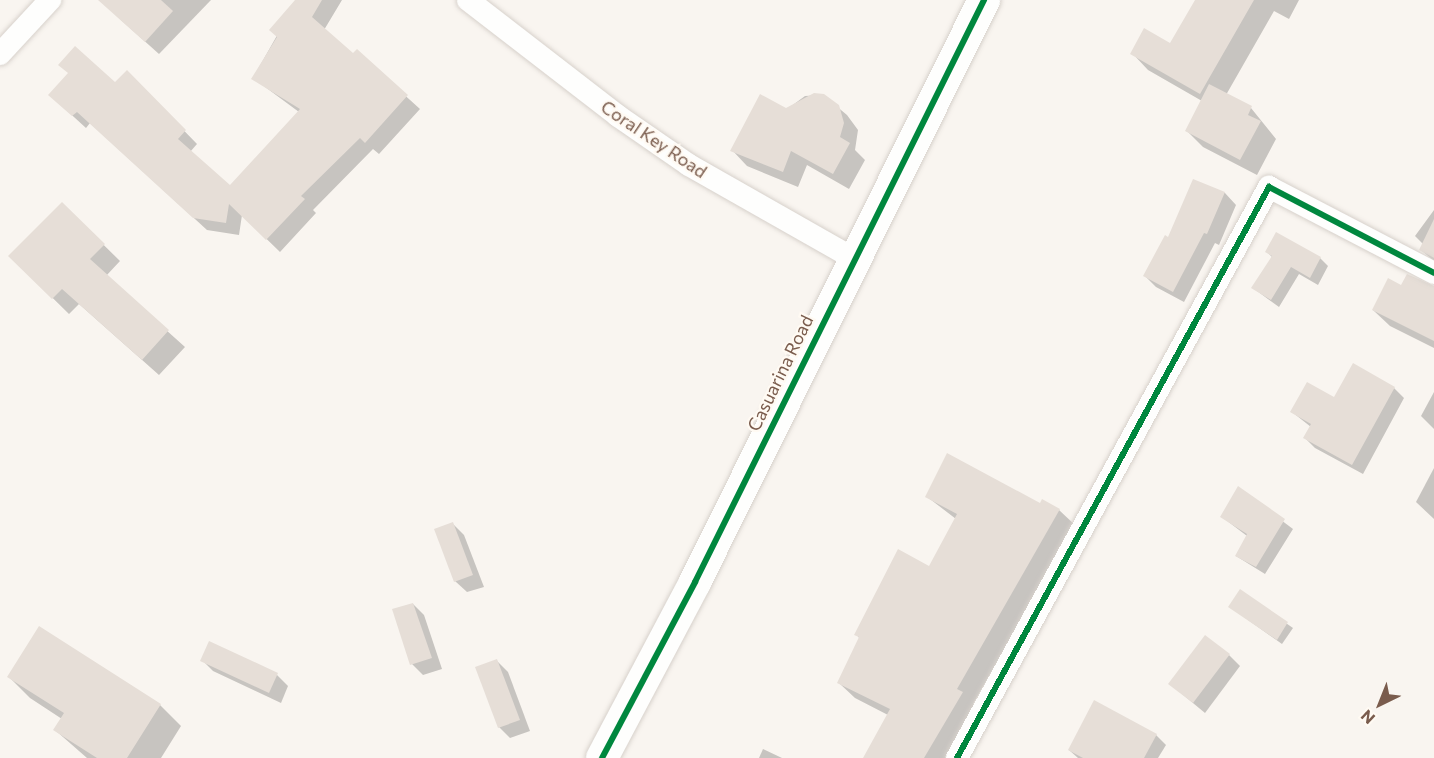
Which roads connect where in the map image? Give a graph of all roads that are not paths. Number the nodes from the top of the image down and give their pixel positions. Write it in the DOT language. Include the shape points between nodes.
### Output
graph roads {
  1 [pos="50,0"];
  2 [pos="468,0"];
  3 [pos="984,0"];
  4 [pos="0,54"];
  5 [pos="853,258"];
  6 [pos="1434,273"];
  7 [pos="602,758"];
  8 [pos="957,758"];
  1 -- 4 [label="street"];
  2 -- 5 [label="street, Coral Key Road" via="618,116 690,165"];
  3 -- 5 [label="street, Casuarina Road"];
  5 -- 7 [label="street, Casuarina Road" via="695,582"];
  6 -- 8 [label="street" via="1269,187"];
}
